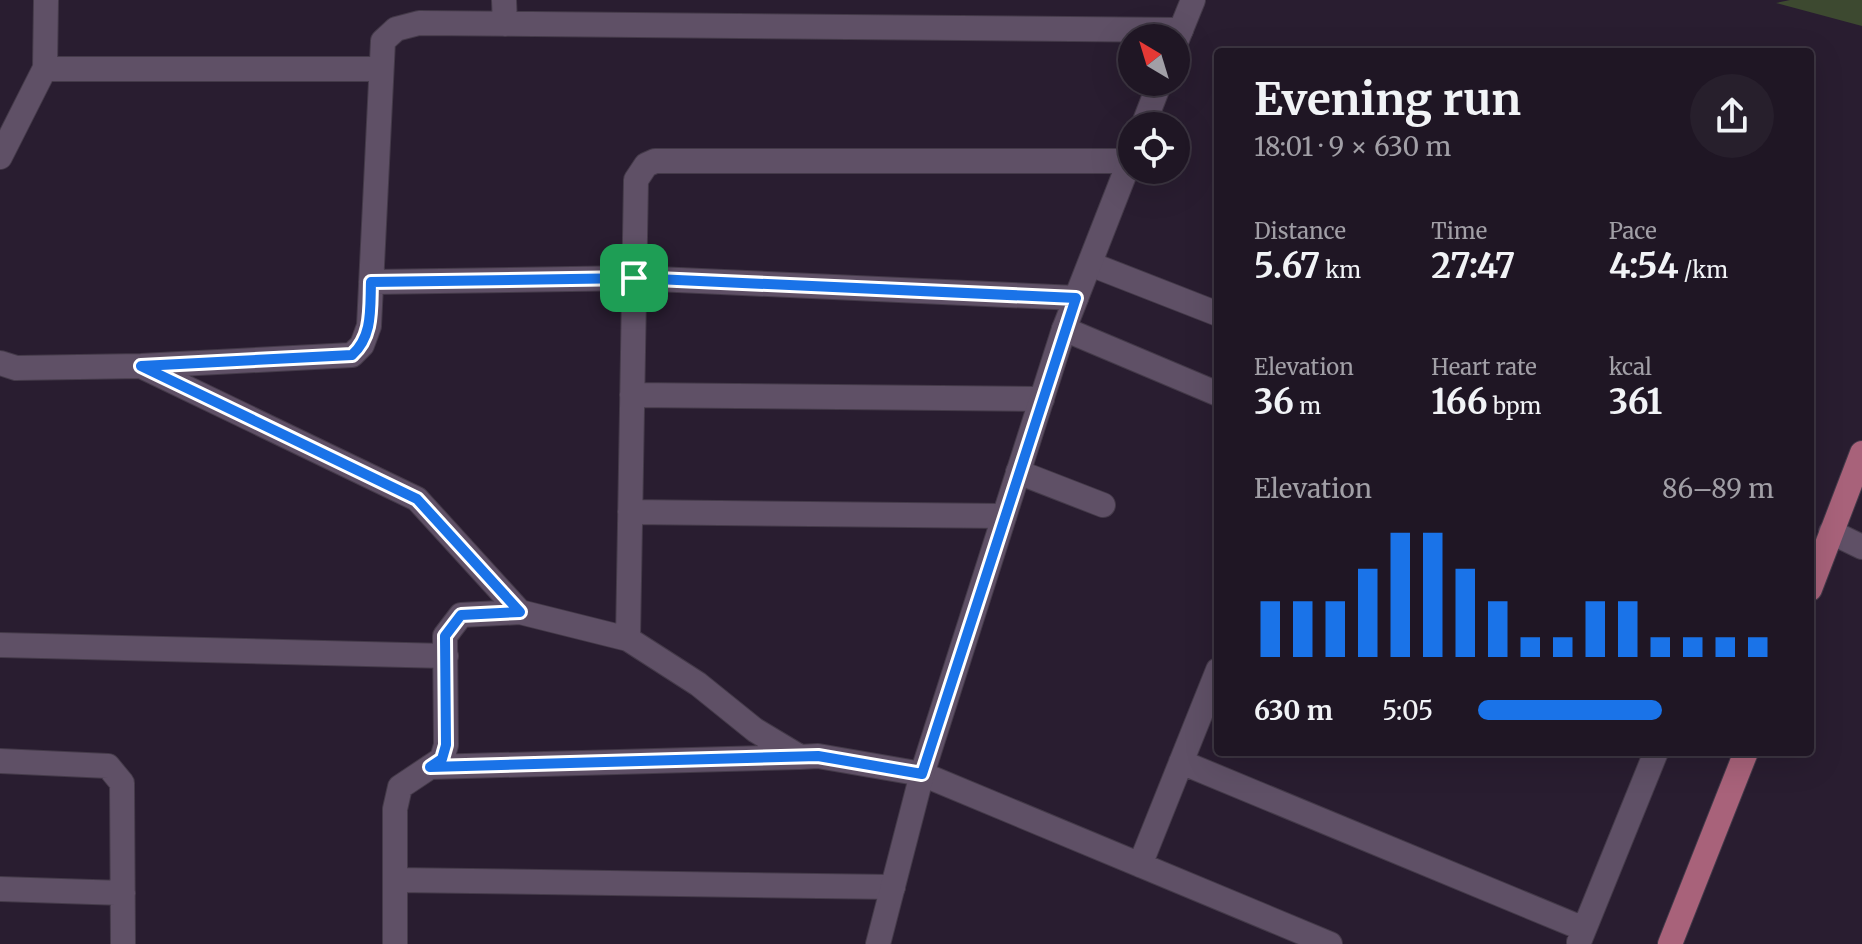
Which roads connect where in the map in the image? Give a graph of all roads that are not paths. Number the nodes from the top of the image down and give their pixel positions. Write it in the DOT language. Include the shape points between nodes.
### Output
graph roads {
  1 [pos="46,0"];
  2 [pos="1193,0"];
  3 [pos="505,12"];
  4 [pos="1183,24"];
  5 [pos="1118,34"];
  6 [pos="45,69"];
  7 [pos="381,69"];
  8 [pos="0,157"];
  9 [pos="1118,158"];
  10 [pos="1121,184"];
  11 [pos="1090,264"];
  12 [pos="634,278"];
  13 [pos="371,282"];
  14 [pos="1076,298"];
  15 [pos="1214,312"];
  16 [pos="1064,329"];
  17 [pos="0,363"];
  18 [pos="141,366"];
  19 [pos="1214,392"];
  20 [pos="632,395"];
  21 [pos="1042,399"];
  22 [pos="1862,453"];
  23 [pos="1018,472"];
  24 [pos="1103,505"];
  25 [pos="630,512"];
  26 [pos="1004,516"];
  27 [pos="1822,542"];
  28 [pos="1862,547"];
  29 [pos="1814,573"];
  30 [pos="520,612"];
  31 [pos="628,639"];
  32 [pos="0,645"];
  33 [pos="446,656"];
  34 [pos="1214,680"];
  35 [pos="1654,756"];
  36 [pos="1744,756"];
  37 [pos="800,757"];
  38 [pos="0,761"];
  39 [pos="1181,762"];
  40 [pos="430,767"];
  41 [pos="922,774"];
  42 [pos="1140,865"];
  43 [pos="395,880"];
  44 [pos="893,887"];
  45 [pos="0,889"];
  46 [pos="123,893"];
  47 [pos="1581,936"];
  48 [pos="123,944"];
  49 [pos="395,944"];
  50 [pos="878,944"];
  51 [pos="1330,944"];
  52 [pos="1670,944"];
  1 -- 6 [label="street"];
  2 -- 4 [label="street"];
  3 -- 5 [label="street"];
  3 -- 7 [label="street" via="396,29 383,41"];
  6 -- 7 [label="street"];
  6 -- 8 [label="street"];
  7 -- 13 [label="street"];
  9 -- 12 [label="street" via="655,161 636,180"];
  10 -- 11 [label="street"];
  11 -- 14 [label="street"];
  11 -- 15 [label="street"];
  12 -- 13 [label="street"];
  12 -- 14 [label="street"];
  12 -- 20 [label="street"];
  13 -- 18 [label="street" via="369,326 352,355"];
  14 -- 16 [label="street"];
  16 -- 19 [label="street"];
  16 -- 21 [label="street"];
  17 -- 18 [label="street" via="16,368"];
  18 -- 30 [label="street" via="417,499"];
  20 -- 21 [label="street"];
  20 -- 25 [label="street"];
  21 -- 23 [label="street"];
  22 -- 27 [label="main road"];
  23 -- 24 [label="street"];
  23 -- 26 [label="street"];
  25 -- 26 [label="street"];
  25 -- 31 [label="street"];
  26 -- 41 [label="street"];
  27 -- 28 [label="street"];
  27 -- 29 [label="main road"];
  30 -- 31 [label="street"];
  30 -- 33 [label="street" via="461,615 445,636"];
  31 -- 37 [label="street"];
  32 -- 33 [label="street"];
  33 -- 40 [label="street" via="446,745 442,759"];
  34 -- 39 [label="street"];
  35 -- 47 [label="street"];
  36 -- 52 [label="main road"];
  37 -- 40 [label="street"];
  37 -- 41 [label="street"];
  38 -- 46 [label="street" via="114,770 122,783"];
  39 -- 42 [label="street"];
  39 -- 47 [label="street"];
  40 -- 43 [label="street" via="400,787"];
  41 -- 42 [label="street"];
  41 -- 44 [label="street"];
  42 -- 51 [label="street"];
  43 -- 44 [label="street"];
  43 -- 49 [label="street"];
  44 -- 50 [label="street"];
  45 -- 46 [label="street"];
  46 -- 48 [label="street"];
}
